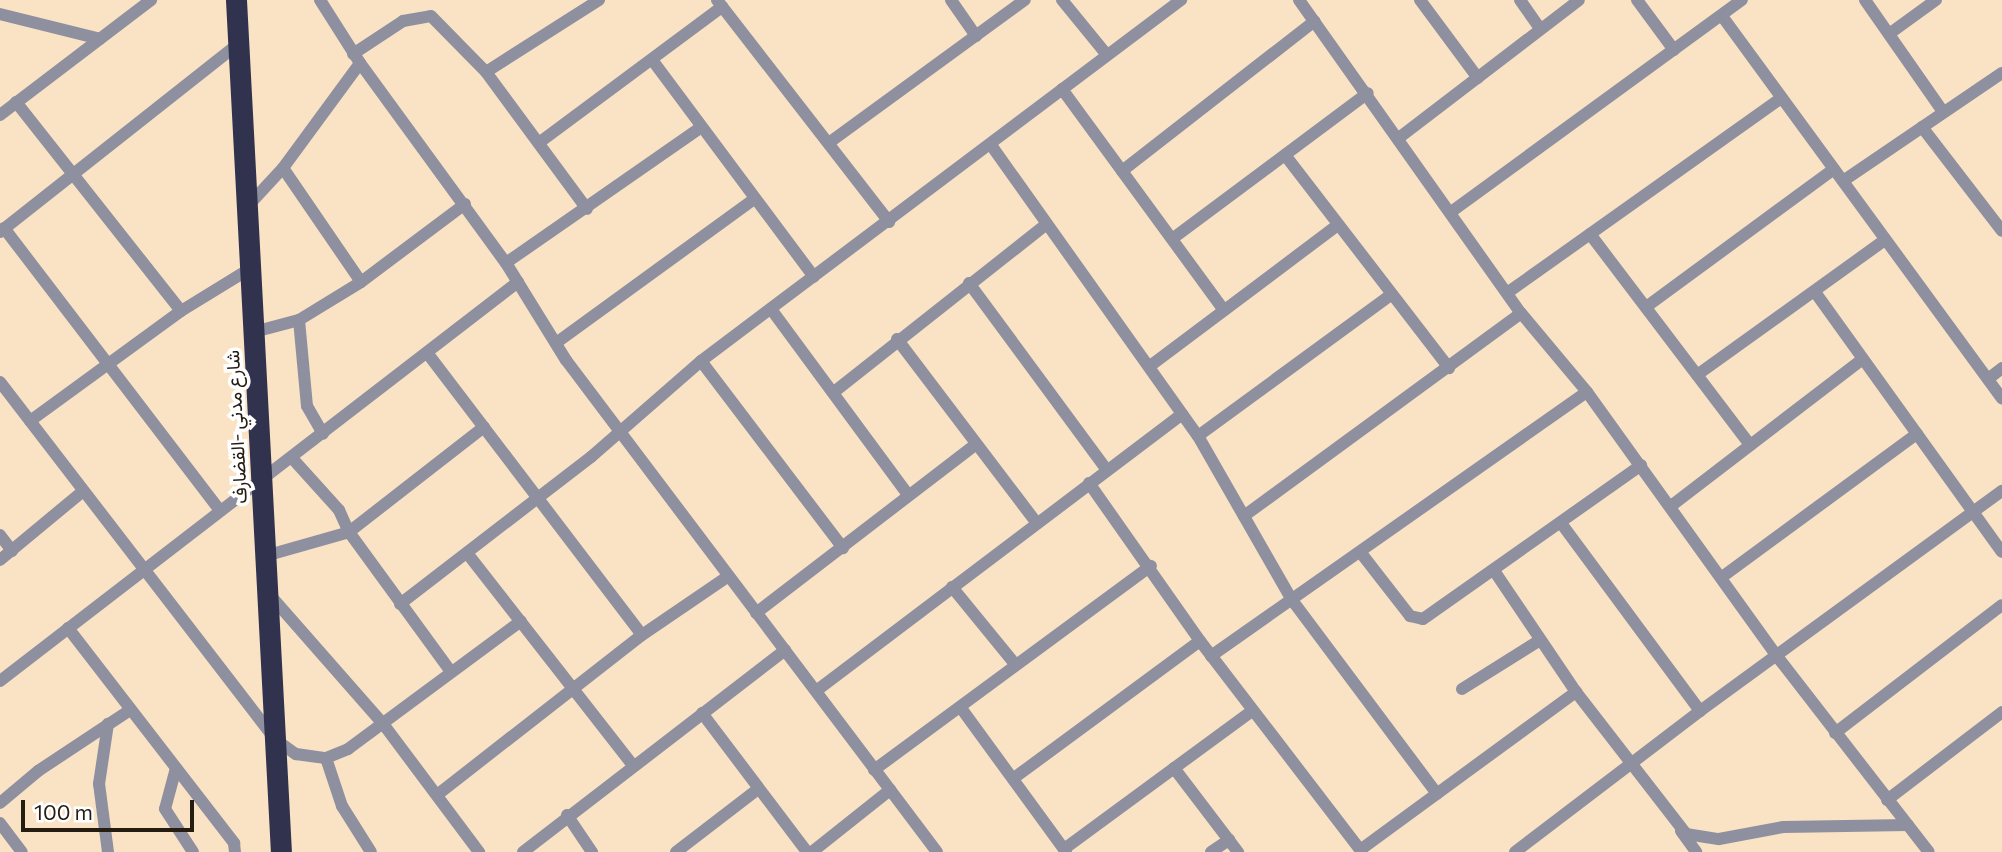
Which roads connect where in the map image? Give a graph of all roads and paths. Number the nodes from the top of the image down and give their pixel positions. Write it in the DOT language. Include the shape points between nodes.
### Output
graph roads {
  1 [pos="151,0"];
  2 [pos="236,0"];
  3 [pos="320,0"];
  4 [pos="598,0"];
  5 [pos="951,0"];
  6 [pos="1025,0"];
  7 [pos="1062,0"];
  8 [pos="1299,0"];
  9 [pos="1420,0"];
  10 [pos="1520,0"];
  11 [pos="1579,0"];
  12 [pos="1637,0"];
  13 [pos="1742,0"];
  14 [pos="1865,0"];
  15 [pos="1936,0"];
  16 [pos="1175,2"];
  17 [pos="719,3"];
  18 [pos="0,14"];
  19 [pos="1722,16"];
  20 [pos="1315,21"];
  21 [pos="1540,29"];
  22 [pos="1889,34"];
  23 [pos="976,36"];
  24 [pos="100,39"];
  25 [pos="239,43"];
  26 [pos="1674,50"];
  27 [pos="1107,55"];
  28 [pos="357,58"];
  29 [pos="653,61"];
  30 [pos="486,72"];
  31 [pos="1478,78"];
  32 [pos="2000,78"];
  33 [pos="1062,89"];
  34 [pos="1368,93"];
  35 [pos="1780,99"];
  36 [pos="16,102"];
  37 [pos="1943,112"];
  38 [pos="0,114"];
  39 [pos="1922,127"];
  40 [pos="700,128"];
  41 [pos="1400,137"];
  42 [pos="540,142"];
  43 [pos="830,142"];
  44 [pos="991,145"];
  45 [pos="1285,155"];
  46 [pos="283,169"];
  47 [pos="1834,169"];
  48 [pos="1122,171"];
  49 [pos="74,174"];
  50 [pos="1843,181"];
  51 [pos="754,199"];
  52 [pos="465,204"];
  53 [pos="248,205"];
  54 [pos="587,209"];
  55 [pos="1451,212"];
  56 [pos="890,222"];
  57 [pos="1047,223"];
  58 [pos="1338,225"];
  59 [pos="2,230"];
  60 [pos="2002,231"];
  61 [pos="1590,234"];
  62 [pos="1172,240"];
  63 [pos="1885,240"];
  64 [pos="506,263"];
  65 [pos="251,268"];
  66 [pos="814,277"];
  67 [pos="361,282"];
  68 [pos="518,282"];
  69 [pos="970,284"];
  70 [pos="1815,292"];
  71 [pos="1507,293"];
  72 [pos="1391,295"];
  73 [pos="1646,307"];
  74 [pos="771,309"];
  75 [pos="1224,310"];
  76 [pos="181,312"];
  77 [pos="1521,313"];
  78 [pos="299,320"];
  79 [pos="254,332"];
  80 [pos="897,339"];
  81 [pos="556,342"];
  82 [pos="428,354"];
  83 [pos="1861,360"];
  84 [pos="701,361"];
  85 [pos="1150,366"];
  86 [pos="109,368"];
  87 [pos="1449,369"];
  88 [pos="2002,369"];
  89 [pos="1698,375"];
  90 [pos="1988,379"];
  91 [pos="0,382"];
  92 [pos="834,392"];
  93 [pos="1587,392"];
  94 [pos="2002,399"];
  95 [pos="1182,414"];
  96 [pos="30,421"];
  97 [pos="484,427"];
  98 [pos="622,430"];
  99 [pos="323,434"];
  100 [pos="1917,434"];
  101 [pos="1198,436"];
  102 [pos="976,444"];
  103 [pos="1750,445"];
  104 [pos="292,458"];
  105 [pos="1641,465"];
  106 [pos="1107,470"];
  107 [pos="262,477"];
  108 [pos="1089,483"];
  109 [pos="83,491"];
  110 [pos="2002,491"];
  111 [pos="908,495"];
  112 [pos="537,496"];
  113 [pos="1671,506"];
  114 [pos="220,511"];
  115 [pos="1973,513"];
  116 [pos="1244,516"];
  117 [pos="1036,522"];
  118 [pos="1561,523"];
  119 [pos="349,532"];
  120 [pos="0,535"];
  121 [pos="843,548"];
  122 [pos="12,551"];
  123 [pos="2002,552"];
  124 [pos="1362,553"];
  125 [pos="467,554"];
  126 [pos="265,556"];
  127 [pos="0,560"];
  128 [pos="1151,566"];
  129 [pos="146,570"];
  130 [pos="1495,572"];
  131 [pos="727,578"];
  132 [pos="1722,578"];
  133 [pos="952,587"];
  134 [pos="269,594"];
  135 [pos="1292,600"];
  136 [pos="400,604"];
  137 [pos="2002,605"];
  138 [pos="756,613"];
  139 [pos="521,621"];
  140 [pos="68,628"];
  141 [pos="642,635"];
  142 [pos="1540,640"];
  143 [pos="1200,641"];
  144 [pos="785,650"];
  145 [pos="1776,655"];
  146 [pos="1211,656"];
  147 [pos="1015,664"];
  148 [pos="451,672"];
  149 [pos="1,678"];
  150 [pos="576,689"];
  151 [pos="1462,689"];
  152 [pos="816,691"];
  153 [pos="1576,692"];
  154 [pos="961,708"];
  155 [pos="130,710"];
  156 [pos="1252,711"];
  157 [pos="1700,711"];
  158 [pos="2002,712"];
  159 [pos="702,713"];
  160 [pos="108,724"];
  161 [pos="384,725"];
  162 [pos="1835,733"];
  163 [pos="275,739"];
  164 [pos="326,758"];
  165 [pos="632,764"];
  166 [pos="1630,764"];
  167 [pos="176,768"];
  168 [pos="1174,768"];
  169 [pos="874,770"];
  170 [pos="1014,778"];
  171 [pos="758,789"];
  172 [pos="890,790"];
  173 [pos="1437,794"];
  174 [pos="437,795"];
  175 [pos="1887,800"];
  176 [pos="0,803"];
  177 [pos="567,816"];
  178 [pos="0,823"];
  179 [pos="1908,825"];
  180 [pos="1679,828"];
  181 [pos="1229,840"];
  182 [pos="234,847"];
  183 [pos="1065,850"];
  184 [pos="1361,851"];
  185 [pos="22,852"];
  186 [pos="108,852"];
  187 [pos="193,852"];
  188 [pos="220,852"];
  189 [pos="281,852"];
  190 [pos="371,852"];
  191 [pos="479,852"];
  192 [pos="523,852"];
  193 [pos="592,852"];
  194 [pos="676,852"];
  195 [pos="810,852"];
  196 [pos="937,852"];
  197 [pos="1212,852"];
  198 [pos="1238,852"];
  199 [pos="1515,852"];
  200 [pos="1696,852"];
  201 [pos="1929,852"];
  1 -- 24 [label="street"];
  2 -- 25 [label="highway, شارع مدني -القضارف"];
  3 -- 28 [label="street"];
  4 -- 30 [label="street"];
  5 -- 23 [label="street"];
  6 -- 23 [label="street"];
  7 -- 27 [label="street"];
  8 -- 20 [label="street"];
  9 -- 31 [label="street"];
  10 -- 21 [label="street"];
  11 -- 21 [label="street"];
  12 -- 26 [label="street"];
  13 -- 19 [label="street"];
  14 -- 22 [label="street"];
  15 -- 22 [label="street"];
  16 -- 27 [label="street"];
  17 -- 29 [label="street"];
  17 -- 43 [label="street"];
  18 -- 24 [label="street"];
  19 -- 26 [label="street"];
  19 -- 35 [label="street"];
  20 -- 34 [label="street"];
  20 -- 48 [label="street"];
  21 -- 31 [label="street"];
  22 -- 37 [label="street"];
  23 -- 43 [label="street"];
  24 -- 36 [label="street"];
  25 -- 49 [label="street"];
  25 -- 53 [label="highway, شارع مدني -القضارف"];
  26 -- 55 [label="street"];
  27 -- 33 [label="street"];
  28 -- 30 [label="street" via="403,21 431,16"];
  28 -- 46 [label="street"];
  28 -- 52 [label="street"];
  29 -- 40 [label="street"];
  29 -- 42 [label="street"];
  30 -- 42 [label="street"];
  31 -- 41 [label="street"];
  32 -- 37 [label="street"];
  33 -- 44 [label="street"];
  33 -- 48 [label="street"];
  34 -- 41 [label="street"];
  34 -- 45 [label="street"];
  35 -- 47 [label="street"];
  35 -- 61 [label="street"];
  36 -- 38 [label="street"];
  36 -- 49 [label="street"];
  37 -- 39 [label="street"];
  39 -- 50 [label="street"];
  39 -- 60 [label="street"];
  40 -- 51 [label="street"];
  40 -- 54 [label="street"];
  41 -- 55 [label="street"];
  42 -- 54 [label="street"];
  43 -- 56 [label="street"];
  44 -- 56 [label="street"];
  44 -- 57 [label="street"];
  45 -- 58 [label="street"];
  45 -- 62 [label="street"];
  46 -- 53 [label="street"];
  46 -- 67 [label="street"];
  47 -- 50 [label="street"];
  47 -- 73 [label="street"];
  48 -- 62 [label="street"];
  49 -- 59 [label="street"];
  49 -- 76 [label="street"];
  50 -- 63 [label="street"];
  51 -- 66 [label="street"];
  51 -- 81 [label="street"];
  52 -- 64 [label="street"];
  52 -- 67 [label="street"];
  53 -- 65 [label="highway, شارع مدني -القضارف"];
  54 -- 64 [label="street"];
  55 -- 71 [label="street"];
  56 -- 66 [label="street"];
  57 -- 69 [label="street"];
  57 -- 85 [label="street"];
  58 -- 72 [label="street"];
  58 -- 75 [label="street"];
  59 -- 86 [label="street"];
  61 -- 71 [label="street"];
  61 -- 73 [label="street"];
  62 -- 75 [label="street"];
  63 -- 70 [label="street"];
  63 -- 90 [label="street"];
  64 -- 68 [label="street"];
  65 -- 76 [label="street"];
  65 -- 79 [label="highway, شارع مدني -القضارف"];
  66 -- 74 [label="street"];
  67 -- 78 [label="street"];
  68 -- 81 [label="street"];
  68 -- 82 [label="street"];
  69 -- 80 [label="street"];
  69 -- 106 [label="street"];
  70 -- 83 [label="street"];
  70 -- 89 [label="street"];
  71 -- 77 [label="street"];
  72 -- 87 [label="street"];
  72 -- 101 [label="street"];
  73 -- 89 [label="street"];
  74 -- 84 [label="street"];
  74 -- 92 [label="street"];
  75 -- 85 [label="street"];
  76 -- 86 [label="street"];
  77 -- 87 [label="street"];
  77 -- 93 [label="street"];
  78 -- 79 [label="street"];
  78 -- 99 [label="street" via="307,406"];
  79 -- 107 [label="highway, شارع مدني -القضارف"];
  80 -- 92 [label="street"];
  80 -- 102 [label="street"];
  81 -- 98 [label="street"];
  82 -- 97 [label="street"];
  82 -- 99 [label="street"];
  83 -- 100 [label="street"];
  83 -- 103 [label="street"];
  84 -- 98 [label="street"];
  84 -- 121 [label="street"];
  85 -- 95 [label="street"];
  86 -- 96 [label="street"];
  86 -- 114 [label="street"];
  87 -- 116 [label="street"];
  88 -- 90 [label="street"];
  89 -- 103 [label="street"];
  90 -- 94 [label="street"];
  91 -- 96 [label="street"];
  92 -- 111 [label="street"];
  93 -- 105 [label="street"];
  93 -- 124 [label="street"];
  95 -- 101 [label="street"];
  95 -- 106 [label="street"];
  96 -- 109 [label="street"];
  97 -- 112 [label="street"];
  97 -- 119 [label="street"];
  98 -- 112 [label="street"];
  98 -- 131 [label="street"];
  99 -- 104 [label="street"];
  100 -- 115 [label="street"];
  100 -- 132 [label="street"];
  101 -- 116 [label="street"];
  102 -- 111 [label="street"];
  102 -- 117 [label="street"];
  103 -- 113 [label="street"];
  104 -- 107 [label="street"];
  104 -- 119 [label="street" via="339,510"];
  105 -- 113 [label="street"];
  105 -- 118 [label="street"];
  106 -- 108 [label="street"];
  107 -- 114 [label="street"];
  107 -- 126 [label="highway, شارع مدني -القضارف"];
  108 -- 117 [label="street"];
  108 -- 128 [label="street"];
  109 -- 122 [label="street"];
  109 -- 129 [label="street"];
  110 -- 115 [label="street"];
  111 -- 121 [label="street"];
  112 -- 125 [label="street"];
  112 -- 141 [label="street"];
  113 -- 132 [label="street"];
  114 -- 129 [label="street"];
  115 -- 123 [label="street"];
  115 -- 145 [label="street"];
  116 -- 135 [label="street"];
  117 -- 133 [label="street"];
  118 -- 130 [label="street"];
  118 -- 157 [label="street"];
  119 -- 126 [label="street"];
  119 -- 136 [label="street"];
  120 -- 122 [label="street"];
  121 -- 138 [label="street"];
  122 -- 127 [label="street"];
  124 -- 130 [label="street" via="1415,620"];
  124 -- 135 [label="street"];
  125 -- 136 [label="street"];
  125 -- 139 [label="street"];
  126 -- 134 [label="highway, شارع مدني -القضارف"];
  128 -- 143 [label="street"];
  128 -- 147 [label="street"];
  129 -- 140 [label="street"];
  129 -- 163 [label="street"];
  130 -- 142 [label="street"];
  131 -- 138 [label="street"];
  131 -- 141 [label="street"];
  132 -- 145 [label="street"];
  133 -- 147 [label="street"];
  133 -- 152 [label="street"];
  134 -- 161 [label="street"];
  134 -- 163 [label="highway, شارع مدني -القضارف"];
  135 -- 146 [label="street"];
  135 -- 173 [label="street"];
  136 -- 148 [label="street"];
  137 -- 162 [label="street"];
  138 -- 144 [label="street"];
  139 -- 148 [label="street"];
  139 -- 150 [label="street"];
  140 -- 149 [label="street"];
  140 -- 155 [label="street"];
  141 -- 150 [label="street"];
  142 -- 151 [label="street"];
  142 -- 153 [label="street"];
  143 -- 146 [label="street"];
  143 -- 170 [label="street"];
  144 -- 152 [label="street"];
  144 -- 159 [label="street"];
  145 -- 157 [label="street"];
  145 -- 162 [label="street"];
  146 -- 156 [label="street"];
  147 -- 154 [label="street"];
  148 -- 161 [label="street"];
  150 -- 165 [label="street"];
  150 -- 174 [label="street"];
  152 -- 169 [label="street"];
  153 -- 166 [label="street"];
  153 -- 173 [label="street"];
  154 -- 169 [label="street"];
  154 -- 170 [label="street"];
  155 -- 160 [label="street"];
  155 -- 167 [label="street"];
  156 -- 168 [label="street"];
  156 -- 184 [label="street"];
  157 -- 166 [label="street"];
  158 -- 175 [label="street"];
  159 -- 165 [label="street"];
  159 -- 171 [label="street"];
  160 -- 176 [label="street"];
  160 -- 186 [label="street" via="99,784"];
  161 -- 164 [label="street" via="348,750"];
  161 -- 174 [label="street"];
  162 -- 175 [label="street"];
  163 -- 164 [label="street" via="296,754"];
  163 -- 189 [label="highway, شارع مدني -القضارف"];
  164 -- 190 [label="street" via="342,806"];
  165 -- 177 [label="street"];
  166 -- 180 [label="street"];
  166 -- 199 [label="street"];
  167 -- 182 [label="street"];
  167 -- 187 [label="street" via="165,809"];
  168 -- 181 [label="street"];
  168 -- 183 [label="street"];
  169 -- 172 [label="street"];
  170 -- 183 [label="street"];
  171 -- 194 [label="street"];
  171 -- 195 [label="street"];
  172 -- 195 [label="street"];
  172 -- 196 [label="street"];
  173 -- 184 [label="street"];
  174 -- 191 [label="street"];
  175 -- 179 [label="street"];
  177 -- 192 [label="street"];
  177 -- 193 [label="street"];
  178 -- 185 [label="street"];
  179 -- 180 [label="street" via="1783,827 1719,839"];
  179 -- 201 [label="street"];
  180 -- 200 [label="street"];
  181 -- 197 [label="street"];
  181 -- 198 [label="street"];
  182 -- 188 [label="street"];
}
